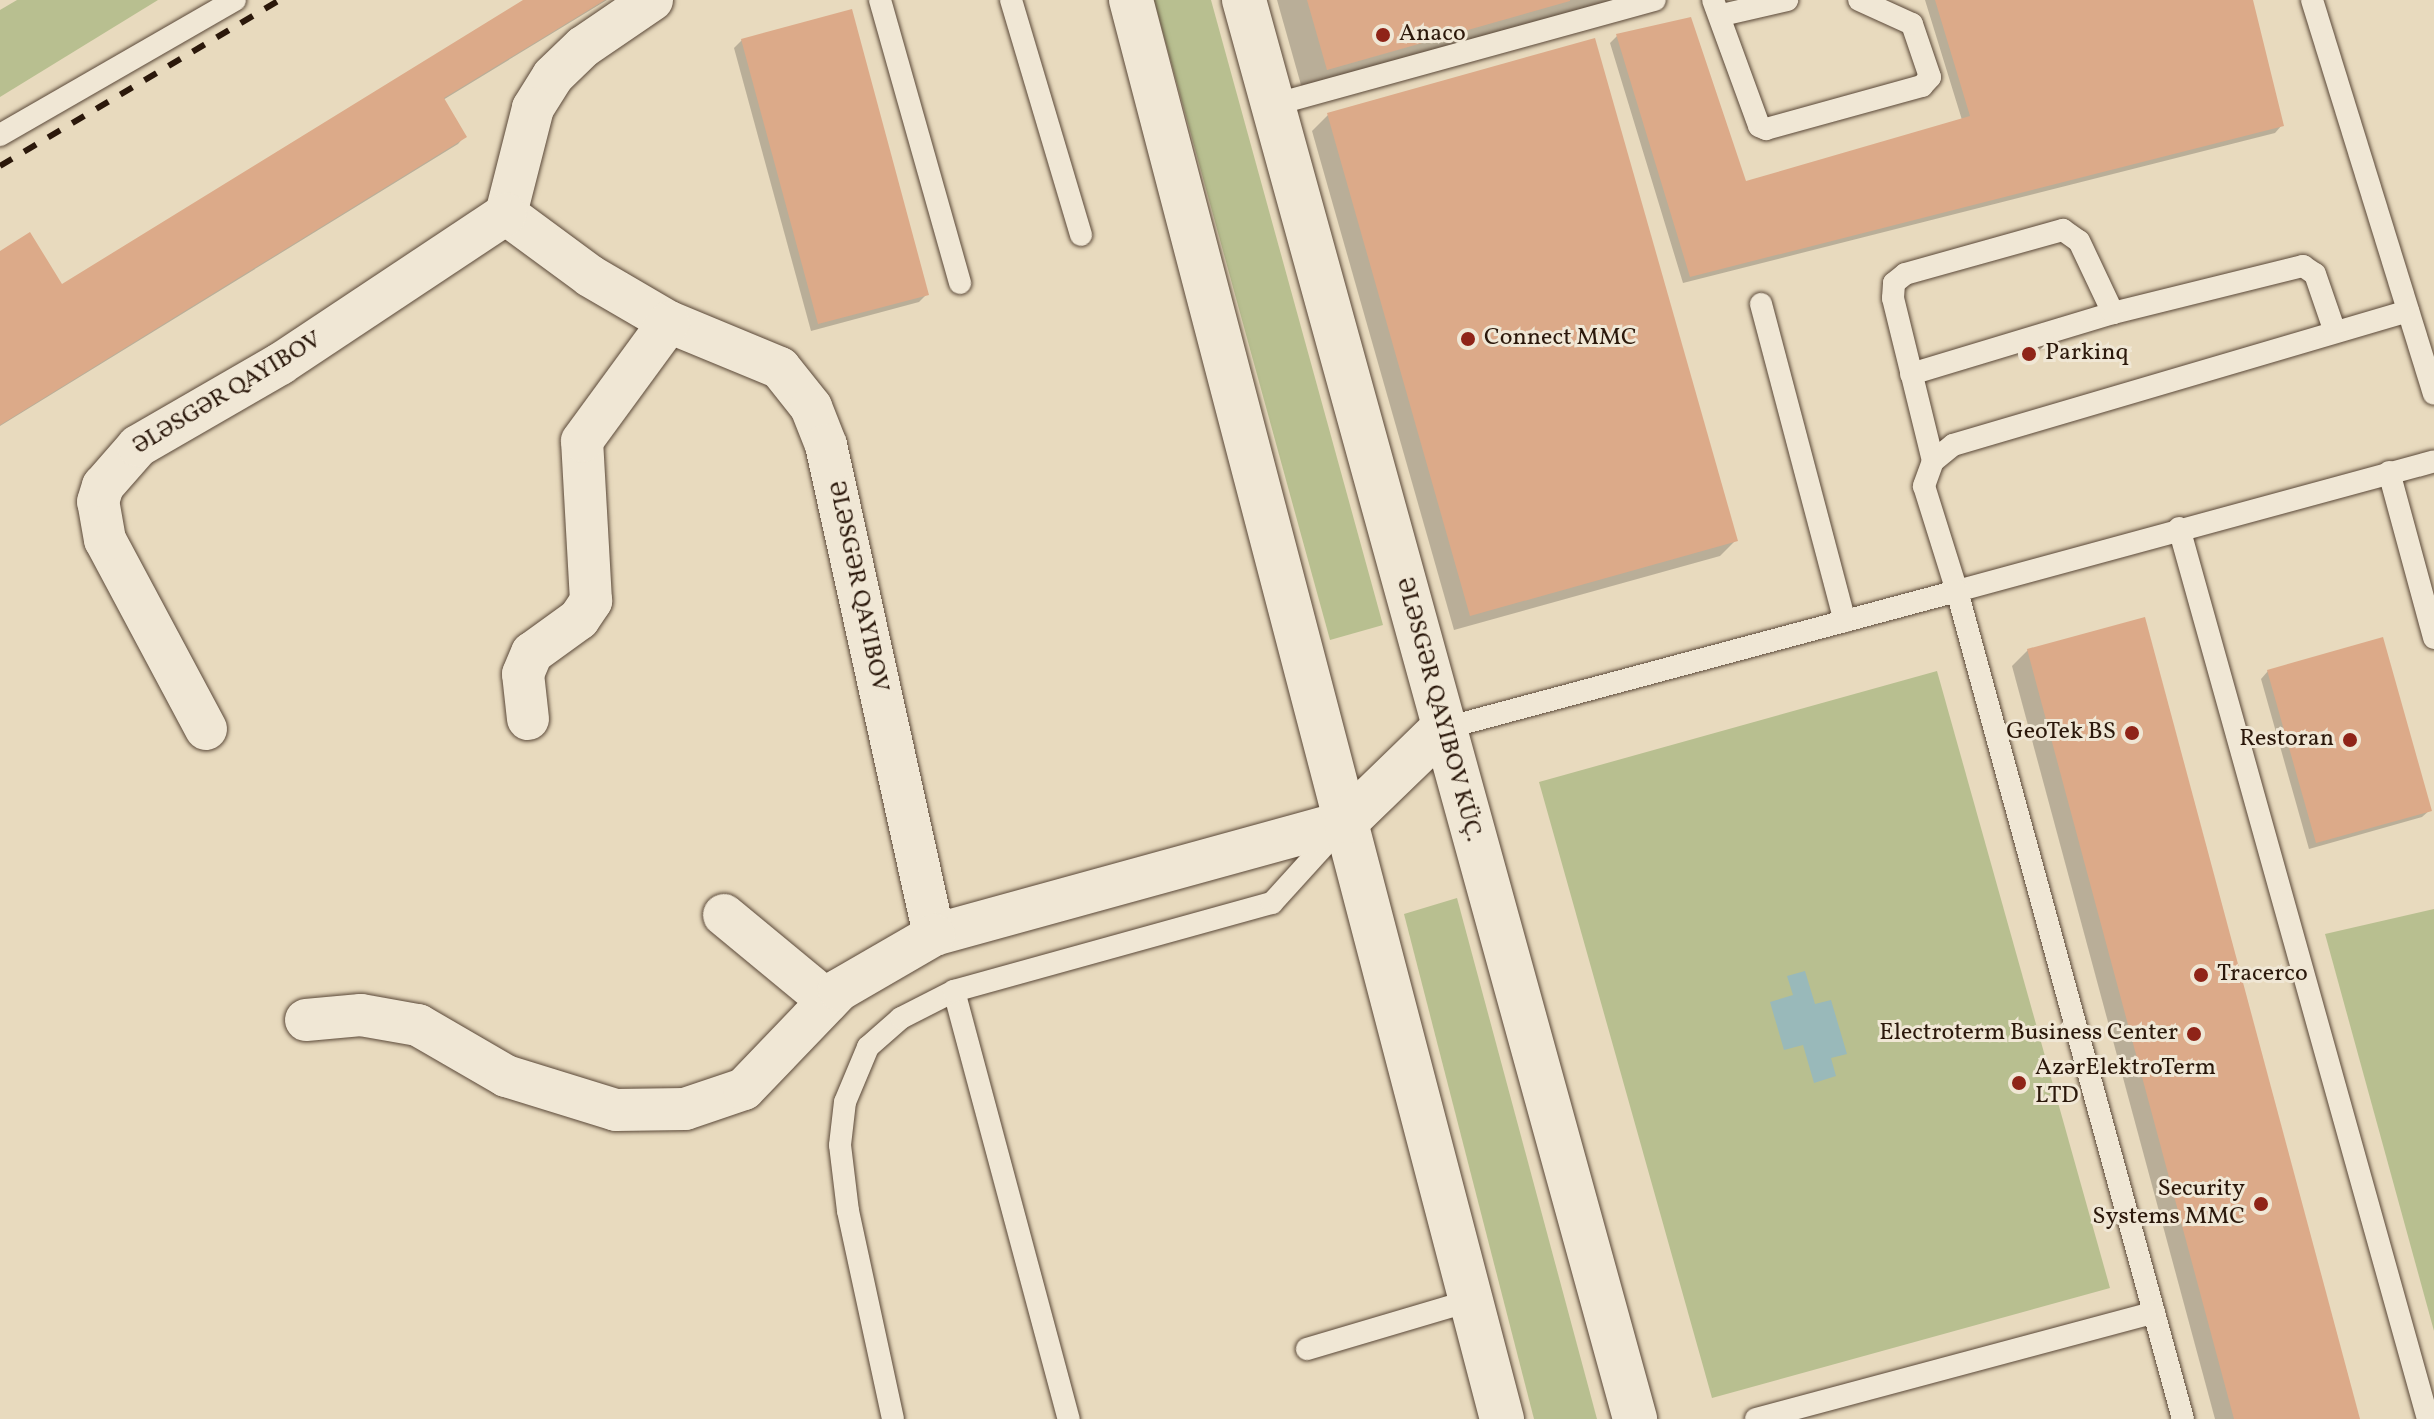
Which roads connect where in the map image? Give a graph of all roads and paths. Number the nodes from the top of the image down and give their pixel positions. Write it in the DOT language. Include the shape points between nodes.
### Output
graph roads {
  1 [pos="235,0"];
  2 [pos="652,0"];
  3 [pos="880,0"];
  4 [pos="1011,0"];
  5 [pos="1131,0"];
  6 [pos="1244,0"];
  7 [pos="1655,0"];
  8 [pos="1787,0"];
  9 [pos="1859,0"];
  10 [pos="2312,0"];
  11 [pos="1717,7"];
  12 [pos="1273,105"];
  13 [pos="0,135"];
  14 [pos="506,214"];
  15 [pos="1081,235"];
  16 [pos="960,283"];
  17 [pos="1761,304"];
  18 [pos="2408,311"];
  19 [pos="2113,313"];
  20 [pos="669,322"];
  21 [pos="2335,332"];
  22 [pos="1911,374"];
  23 [pos="2434,394"];
  24 [pos="1933,461"];
  25 [pos="2434,461"];
  26 [pos="2389,472"];
  27 [pos="2179,528"];
  28 [pos="1957,591"];
  29 [pos="1845,621"];
  30 [pos="2434,638"];
  31 [pos="528,719"];
  32 [pos="206,729"];
  33 [pos="1442,729"];
  34 [pos="1347,821"];
  35 [pos="724,915"];
  36 [pos="934,935"];
  37 [pos="954,991"];
  38 [pos="828,1001"];
  39 [pos="306,1020"];
  40 [pos="1469,1301"];
  41 [pos="2154,1312"];
  42 [pos="1307,1349"];
  43 [pos="893,1419"];
  44 [pos="1069,1419"];
  45 [pos="1502,1419"];
  46 [pos="1635,1419"];
  47 [pos="1756,1419"];
  48 [pos="2183,1419"];
  49 [pos="2428,1419"];
  1 -- 13 [label="lane"];
  2 -- 14 [label="street" via="583,47 553,76 533,108"];
  3 -- 16 [label="lane"];
  4 -- 15 [label="lane"];
  5 -- 34 [label="main road"];
  6 -- 12 [label="main road"];
  7 -- 12 [label="lane"];
  8 -- 11 [label="lane"];
  9 -- 11 [label="lane" via="1912,24 1930,77 1922,86 1766,129 1759,126"];
  10 -- 18 [label="lane"];
  12 -- 33 [label="main road"];
  14 -- 20 [label="street" via="590,276"];
  14 -- 32 [label="street" via="280,364 138,446 103,486 98,502 105,540"];
  17 -- 29 [label="lane"];
  18 -- 21 [label="lane"];
  18 -- 23 [label="lane"];
  19 -- 21 [label="lane" via="2303,266 2315,274"];
  19 -- 22 [label="lane"];
  19 -- 22 [label="lane" via="2079,241 2063,230 1905,274 1894,283 1893,298"];
  20 -- 31 [label="street" via="582,441 591,601 579,619 532,653 523,674"];
  20 -- 36 [label="street" via="780,368 811,407 826,445"];
  21 -- 24 [label="lane" via="1953,445"];
  22 -- 24 [label="lane"];
  24 -- 28 [label="lane" via="1924,486"];
  25 -- 26 [label="lane"];
  26 -- 27 [label="lane"];
  26 -- 30 [label="lane"];
  27 -- 28 [label="lane"];
  27 -- 49 [label="lane"];
  28 -- 29 [label="lane"];
  28 -- 41 [label="lane"];
  29 -- 33 [label="lane"];
  33 -- 34 [label="main road"];
  33 -- 46 [label="main road"];
  34 -- 36 [label="street"];
  34 -- 37 [label="lane" via="1272,903"];
  34 -- 40 [label="main road"];
  35 -- 38 [label="street"];
  36 -- 38 [label="street"];
  37 -- 43 [label="lane" via="901,1018 868,1047 845,1102 840,1145 848,1211"];
  37 -- 44 [label="lane"];
  38 -- 39 [label="street" via="744,1089 685,1109 616,1110 506,1076 418,1025 361,1015"];
  40 -- 42 [label="lane"];
  40 -- 45 [label="main road"];
  41 -- 47 [label="lane"];
  41 -- 48 [label="lane"];
}
